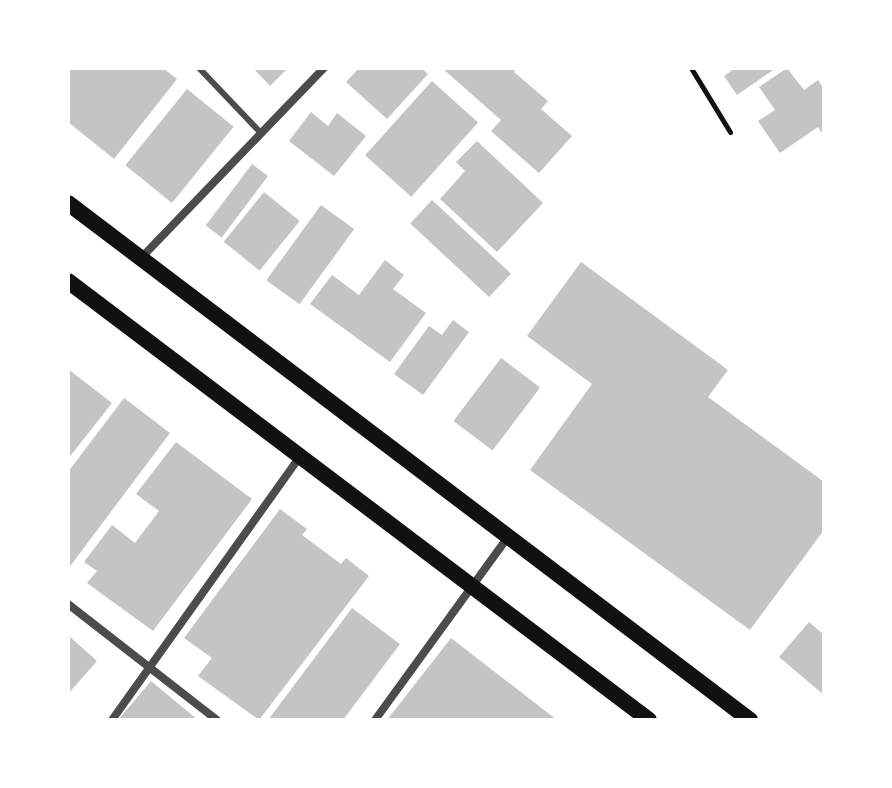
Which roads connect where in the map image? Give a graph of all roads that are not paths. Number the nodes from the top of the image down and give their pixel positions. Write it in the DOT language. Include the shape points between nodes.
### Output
graph roads {
  1 [pos="199,68"];
  2 [pos="324,68"];
  3 [pos="259,131"];
  4 [pos="68,203"];
  5 [pos="142,257"];
  6 [pos="68,281"];
  7 [pos="301,455"];
  8 [pos="507,538"];
  9 [pos="470,584"];
  10 [pos="68,604"];
  11 [pos="149,669"];
  12 [pos="112,720"];
  13 [pos="217,720"];
  14 [pos="375,720"];
  15 [pos="649,720"];
  16 [pos="750,720"];
  1 -- 3 [label="lane"];
  2 -- 3 [label="street"];
  3 -- 5 [label="street"];
  4 -- 5 [label="main road"];
  5 -- 8 [label="main road"];
  6 -- 7 [label="main road"];
  7 -- 9 [label="main road"];
  7 -- 11 [label="street"];
  8 -- 9 [label="street"];
  8 -- 16 [label="main road"];
  9 -- 14 [label="street"];
  9 -- 15 [label="main road"];
  10 -- 11 [label="street"];
  11 -- 12 [label="street"];
  11 -- 13 [label="street"];
}
